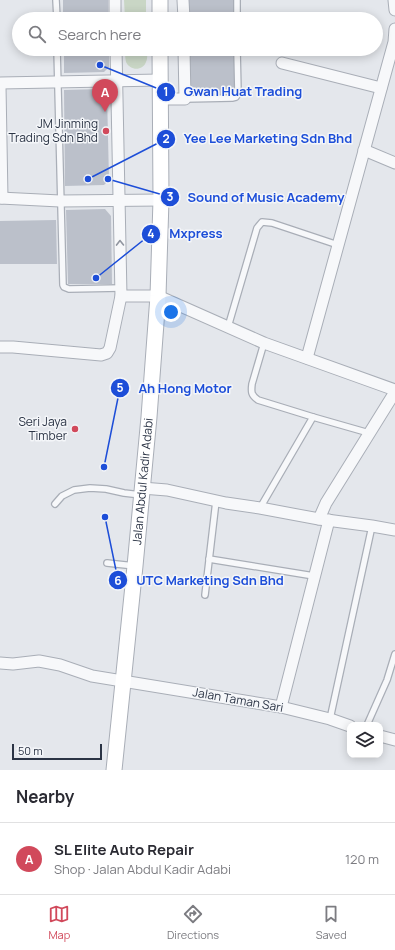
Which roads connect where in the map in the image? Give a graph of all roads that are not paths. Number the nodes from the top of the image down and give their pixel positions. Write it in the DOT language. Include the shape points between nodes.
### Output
graph roads {
  1 [pos="56,0"];
  2 [pos="115,0"];
  3 [pos="160,0"];
  4 [pos="183,0"];
  5 [pos="237,0"];
  6 [pos="394,0"];
  7 [pos="395,10"];
  8 [pos="57,12"];
  9 [pos="115,12"];
  10 [pos="160,12"];
  11 [pos="184,12"];
  12 [pos="237,12"];
  13 [pos="395,29"];
  14 [pos="57,56"];
  15 [pos="116,56"];
  16 [pos="160,56"];
  17 [pos="184,56"];
  18 [pos="237,56"];
  19 [pos="282,63"];
  20 [pos="160,80"];
  21 [pos="116,81"];
  22 [pos="58,82"];
  23 [pos="0,84"];
  24 [pos="381,88"];
  25 [pos="185,99"];
  26 [pos="161,100"];
  27 [pos="364,150"];
  28 [pos="395,163"];
  29 [pos="1,198"];
  30 [pos="119,200"];
  31 [pos="161,200"];
  32 [pos="60,201"];
  33 [pos="338,245"];
  34 [pos="121,292"];
  35 [pos="158,296"];
  36 [pos="228,327"];
  37 [pos="264,343"];
  38 [pos="0,347"];
  39 [pos="307,358"];
  40 [pos="395,391"];
  41 [pos="313,417"];
  42 [pos="369,434"];
  43 [pos="142,491"];
  44 [pos="216,501"];
  45 [pos="55,504"];
  46 [pos="260,508"];
  47 [pos="324,520"];
  48 [pos="372,526"];
  49 [pos="395,530"];
  50 [pos="209,559"];
  51 [pos="107,563"];
  52 [pos="135,566"];
  53 [pos="314,576"];
  54 [pos="205,595"];
  55 [pos="395,654"];
  56 [pos="0,663"];
  57 [pos="124,681"];
  58 [pos="281,707"];
  59 [pos="330,719"];
  60 [pos="369,722"];
  61 [pos="347,725"];
  62 [pos="383,737"];
  63 [pos="395,740"];
  64 [pos="114,770"];
  1 -- 8 [label="lane"];
  2 -- 9 [label="street"];
  3 -- 10 [label="main road"];
  4 -- 11 [label="street"];
  5 -- 12 [label="lane"];
  6 -- 7 [label="street"];
  13 -- 24 [label="street" via="394,42"];
  14 -- 22 [label="lane"];
  15 -- 21 [label="street"];
  16 -- 20 [label="main road, Jalan Abdul Kadir Adabi"];
  17 -- 25 [label="street"];
  18 -- 25 [label="lane" via="236,97"];
  19 -- 24 [label="street"];
  20 -- 21 [label="street"];
  20 -- 26 [label="main road, Jalan Abdul Kadir Adabi"];
  21 -- 22 [label="street"];
  21 -- 30 [label="street"];
  22 -- 23 [label="street"];
  22 -- 32 [label="lane"];
  23 -- 29 [label="street"];
  24 -- 27 [label="street"];
  25 -- 26 [label="street"];
  26 -- 31 [label="main road, Jalan Abdul Kadir Adabi"];
  27 -- 28 [label="street"];
  27 -- 33 [label="street"];
  29 -- 32 [label="street"];
  30 -- 31 [label="street"];
  30 -- 32 [label="street"];
  34 -- 30 [label="street, one-way"];
  31 -- 35 [label="main road, Jalan Abdul Kadir Adabi"];
  32 -- 34 [label="lane" via="64,287"];
  33 -- 36 [label="lane" via="262,222 257,228"];
  33 -- 39 [label="street"];
  34 -- 35 [label="street"];
  34 -- 38 [label="street" via="107,353 101,355 13,346"];
  35 -- 36 [label="street"];
  35 -- 43 [label="main road, Jalan Abdul Kadir Adabi"];
  36 -- 37 [label="street"];
  37 -- 39 [label="street"];
  37 -- 41 [label="lane" via="252,384 254,397"];
  39 -- 40 [label="street"];
  40 -- 42 [label="street"];
  41 -- 42 [label="lane"];
  41 -- 46 [label="lane"];
  42 -- 47 [label="street" via="326,503"];
  43 -- 44 [label="street" via="167,490"];
  43 -- 45 [label="lane" via="124,493 90,488 74,490 62,496"];
  43 -- 52 [label="main road, Jalan Abdul Kadir Adabi"];
  44 -- 46 [label="street"];
  44 -- 50 [label="lane"];
  46 -- 47 [label="street"];
  47 -- 48 [label="street"];
  47 -- 53 [label="street"];
  48 -- 49 [label="street"];
  48 -- 59 [label="lane"];
  50 -- 53 [label="lane"];
  50 -- 54 [label="lane"];
  51 -- 52 [label="lane"];
  52 -- 57 [label="main road, Jalan Abdul Kadir Adabi"];
  53 -- 58 [label="street"];
  55 -- 60 [label="lane"];
  56 -- 57 [label="street, Jalan Taman Sari" via="39,661 92,676"];
  57 -- 58 [label="street, Jalan Taman Sari"];
  57 -- 64 [label="main road, Jalan Abdul Kadir Adabi"];
  58 -- 59 [label="street, Jalan Taman Sari"];
  59 -- 61 [label="street, Jalan Taman Sari"];
  62 -- 63 [label="street"];
}
